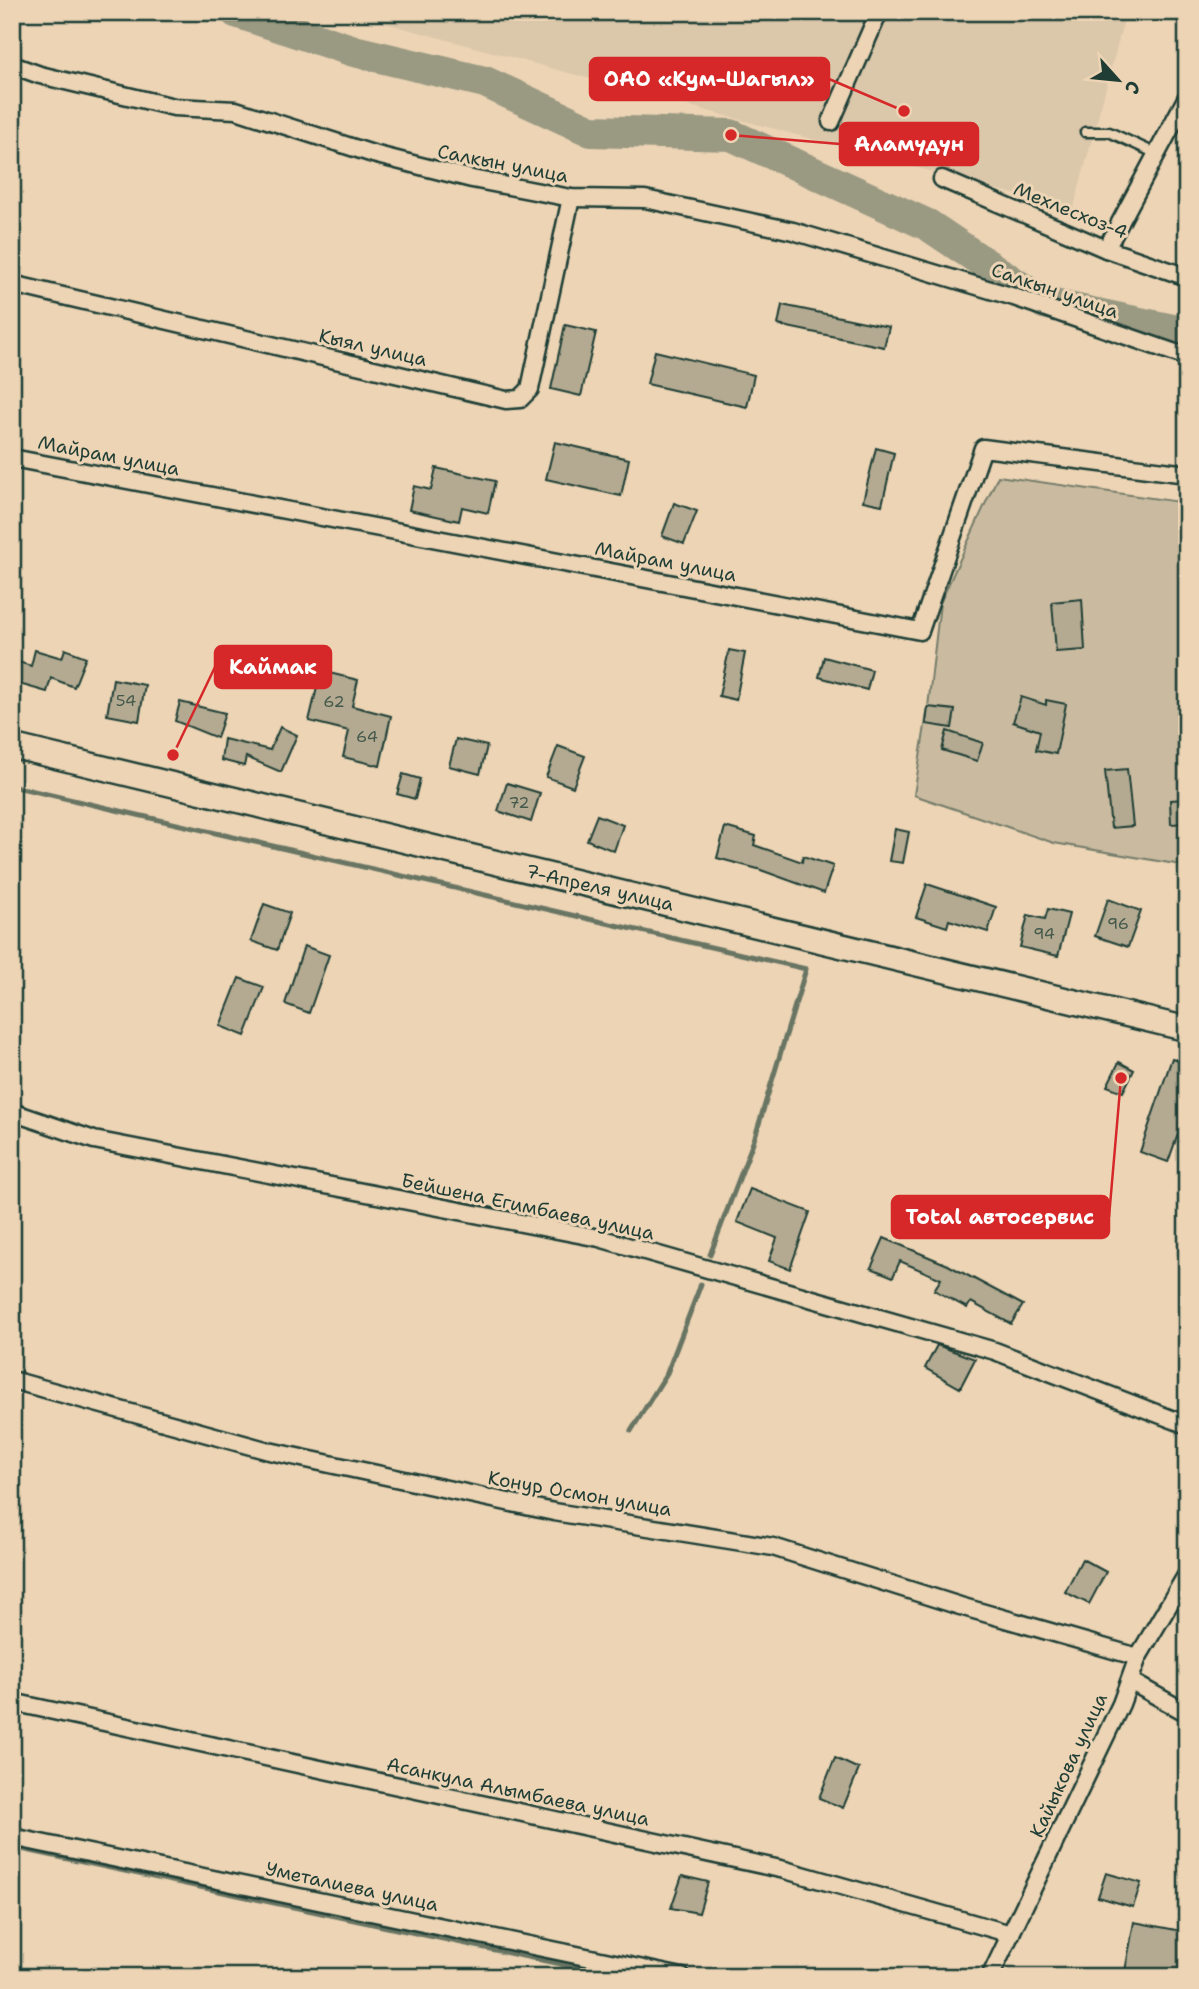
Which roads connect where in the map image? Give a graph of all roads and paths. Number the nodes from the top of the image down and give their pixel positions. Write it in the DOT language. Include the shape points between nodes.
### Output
graph roads {
  1 [pos="879,12"];
  2 [pos="12,65"];
  3 [pos="1187,97"];
  4 [pos="1182,116"];
  5 [pos="831,122"];
  6 [pos="1085,132"];
  7 [pos="1157,154"];
  8 [pos="942,179"];
  9 [pos="571,198"];
  10 [pos="1106,249"];
  11 [pos="1187,277"];
  12 [pos="12,284"];
  13 [pos="1187,358"];
  14 [pos="12,458"];
  15 [pos="1187,474"];
  16 [pos="12,746"];
  17 [pos="1187,1030"];
  18 [pos="12,1112"];
  19 [pos="12,1380"];
  20 [pos="1187,1424"];
  21 [pos="1187,1574"];
  22 [pos="1138,1657"];
  23 [pos="1130,1681"];
  24 [pos="12,1702"];
  25 [pos="1187,1713"];
  26 [pos="12,1837"];
  27 [pos="1011,1934"];
  28 [pos="682,1977"];
  29 [pos="990,1977"];
  1 -- 5 [label="street"];
  2 -- 9 [label="street, Салкын улица" via="174,107 236,110 426,169"];
  3 -- 4 [label="street"];
  4 -- 7 [label="street"];
  6 -- 7 [label="lane" via="1109,132"];
  7 -- 10 [label="street"];
  8 -- 10 [label="street, Мехлесхоз-4"];
  9 -- 12 [label="street, Кыял улица" via="530,389 520,399 506,400"];
  9 -- 13 [label="street, Салкын улица" via="645,199 793,231 1014,297"];
  10 -- 11 [label="street, Мехлесхоз-4"];
  14 -- 15 [label="street, Майрам улица" via="920,631 983,448"];
  16 -- 17 [label="main road, 7-Апреля улица"];
  18 -- 20 [label="street, Бейшена Егимбаева улица" via="94,1140 599,1238 995,1351"];
  19 -- 22 [label="street, Конур Осмон улица" via="269,1451 554,1512 773,1547"];
  21 -- 22 [label="street, Кайыкова улица"];
  22 -- 23 [label="street, Кайыкова улица"];
  23 -- 25 [label="street"];
  23 -- 27 [label="street, Кайыкова улица"];
  24 -- 27 [label="street, Асанкула Алымбаева улица" via="785,1870"];
  26 -- 28 [label="street, Уметалиева улица"];
  27 -- 29 [label="street, Кайыкова улица"];
}
